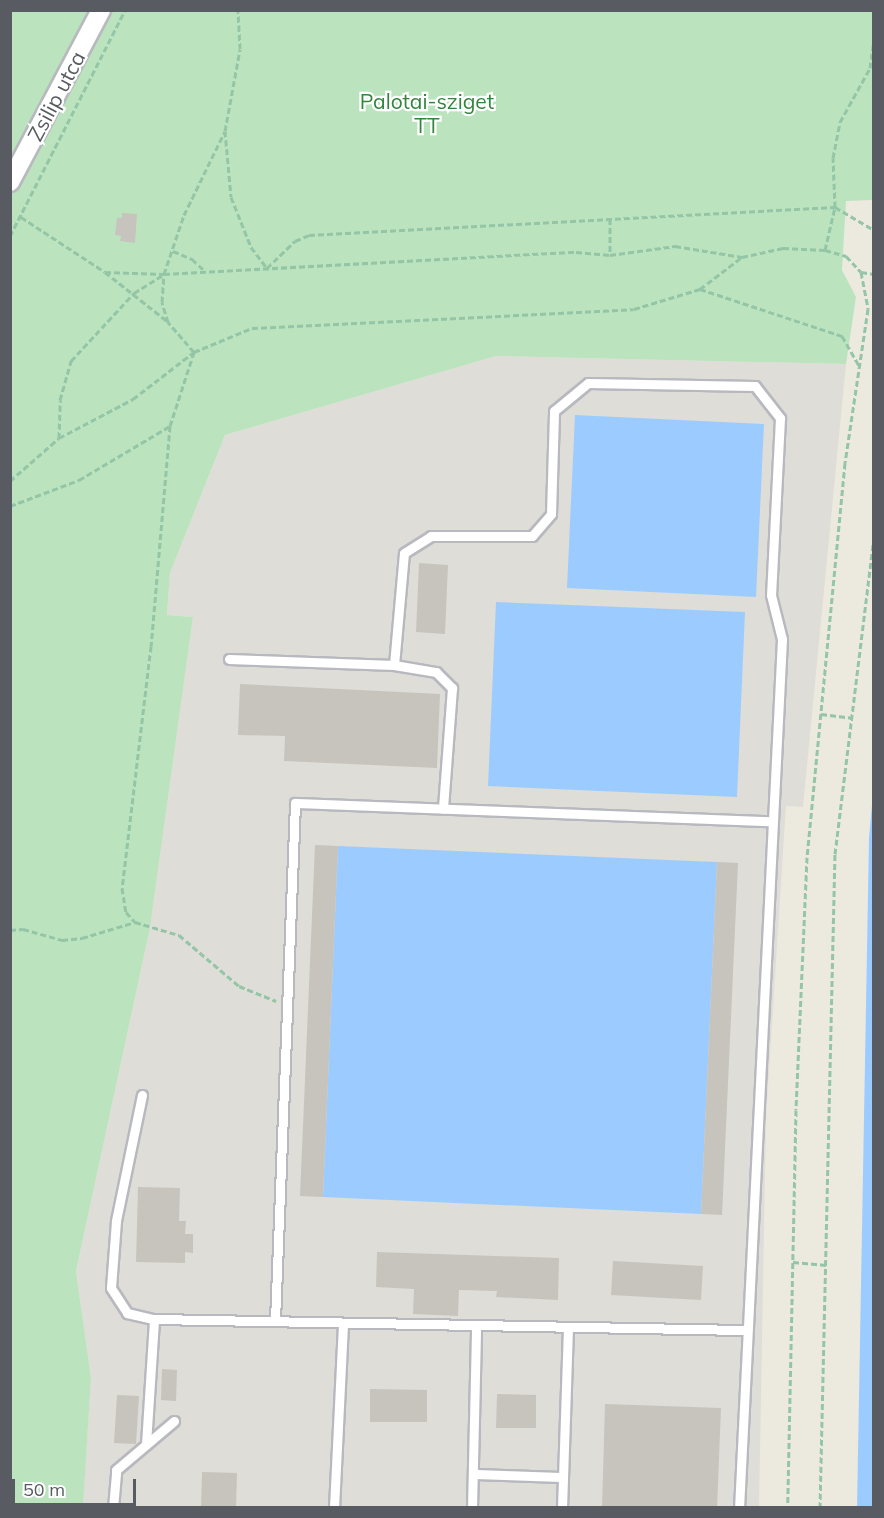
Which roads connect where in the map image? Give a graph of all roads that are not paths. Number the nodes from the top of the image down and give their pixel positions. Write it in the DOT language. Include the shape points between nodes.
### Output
graph roads {
  1 [pos="101,10"];
  2 [pos="10,182"];
  3 [pos="229,659"];
  4 [pos="394,665"];
  5 [pos="443,809"];
  6 [pos="771,821"];
  7 [pos="142,1095"];
  8 [pos="154,1319"];
  9 [pos="275,1322"];
  10 [pos="343,1323"];
  11 [pos="476,1325"];
  12 [pos="568,1327"];
  13 [pos="745,1330"];
  14 [pos="174,1421"];
  15 [pos="146,1444"];
  16 [pos="473,1474"];
  17 [pos="563,1477"];
  18 [pos="113,1508"];
  19 [pos="334,1508"];
  20 [pos="472,1508"];
  21 [pos="562,1508"];
  22 [pos="739,1508"];
  1 -- 2 [label="street, Zsilip utca"];
  3 -- 4 [label="lane"];
  4 -- 5 [label="lane" via="436,672 452,688"];
  4 -- 6 [label="lane" via="404,553 431,536 532,536 551,514 554,411 588,383 755,386 780,418 771,595 782,639"];
  5 -- 6 [label="lane"];
  5 -- 9 [label="lane" via="295,804"];
  6 -- 13 [label="lane"];
  7 -- 8 [label="lane" via="116,1221 111,1288 127,1313"];
  8 -- 9 [label="lane"];
  8 -- 15 [label="lane"];
  9 -- 10 [label="lane"];
  10 -- 11 [label="lane"];
  10 -- 19 [label="lane"];
  11 -- 12 [label="lane"];
  11 -- 16 [label="lane"];
  12 -- 13 [label="lane"];
  12 -- 17 [label="lane"];
  13 -- 22 [label="lane"];
  14 -- 15 [label="lane"];
  15 -- 18 [label="lane" via="116,1470"];
  16 -- 17 [label="lane"];
  16 -- 20 [label="lane"];
  17 -- 21 [label="lane"];
}
